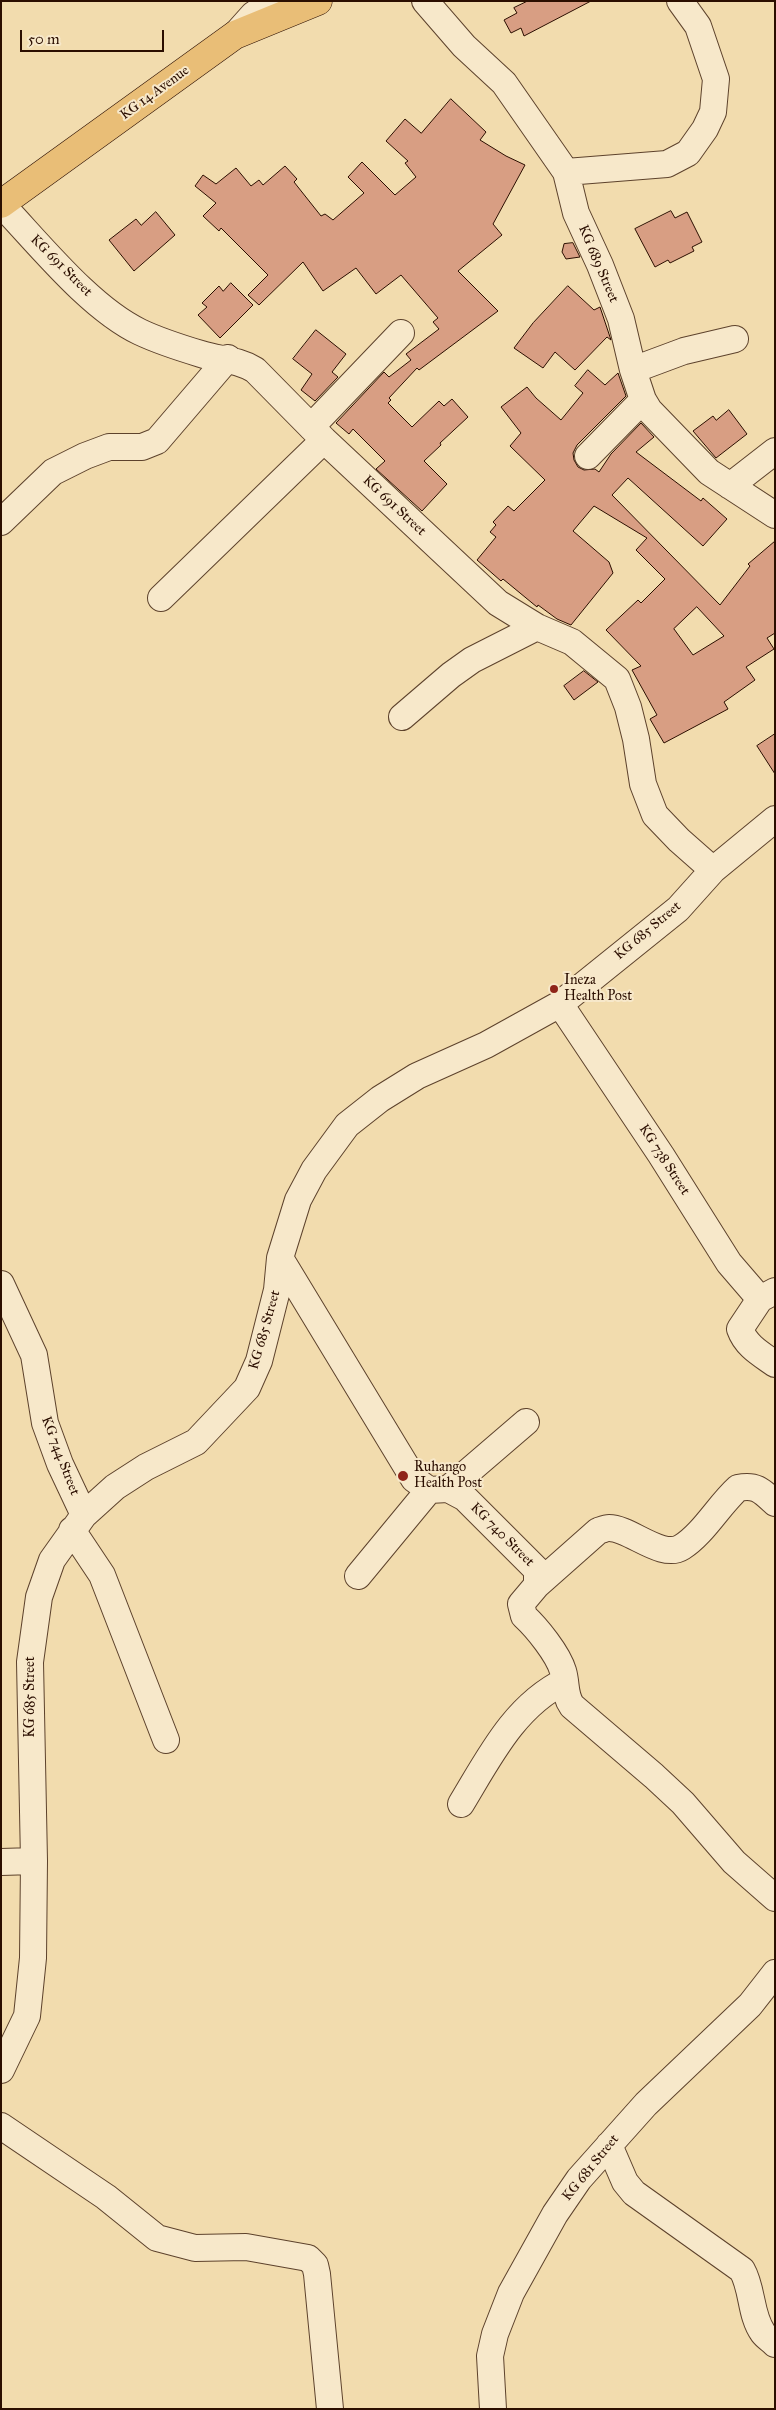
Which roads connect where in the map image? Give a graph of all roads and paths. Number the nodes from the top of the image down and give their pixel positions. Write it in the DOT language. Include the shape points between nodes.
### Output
graph roads {
  1 [pos="272,1"];
  2 [pos="318,1"];
  3 [pos="425,1"];
  4 [pos="680,1"];
  5 [pos="236,35"];
  6 [pos="566,172"];
  7 [pos="1,204"];
  8 [pos="401,333"];
  9 [pos="735,339"];
  10 [pos="228,358"];
  11 [pos="632,370"];
  12 [pos="643,400"];
  13 [pos="318,433"];
  14 [pos="775,451"];
  15 [pos="588,456"];
  16 [pos="730,486"];
  17 [pos="775,516"];
  18 [pos="1,522"];
  19 [pos="162,598"];
  20 [pos="536,627"];
  21 [pos="402,717"];
  22 [pos="775,819"];
  23 [pos="713,870"];
  24 [pos="560,1004"];
  25 [pos="280,1258"];
  26 [pos="1,1284"];
  27 [pos="767,1295"];
  28 [pos="775,1364"];
  29 [pos="526,1422"];
  30 [pos="438,1490"];
  31 [pos="775,1503"];
  32 [pos="78,1522"];
  33 [pos="358,1576"];
  34 [pos="537,1585"];
  35 [pos="565,1681"];
  36 [pos="166,1740"];
  37 [pos="461,1804"];
  38 [pos="34,1861"];
  39 [pos="1,1862"];
  40 [pos="775,1898"];
  41 [pos="775,1972"];
  42 [pos="1,2070"];
  43 [pos="1,2126"];
  44 [pos="608,2145"];
  45 [pos="775,2344"];
  46 [pos="330,2409"];
  47 [pos="493,2409"];
  1 -- 5 [label="street" via="253,15"];
  2 -- 5 [label="main road, KG 14 Avenue"];
  3 -- 6 [label="street, KG 689 Street" via="464,46 504,84"];
  4 -- 6 [label="street" via="698,26 716,79 714,112 705,129 688,153 667,164"];
  5 -- 7 [label="main road, KG 14 Avenue"];
  6 -- 11 [label="street, KG 689 Street" via="576,213 621,319"];
  7 -- 10 [label="street, KG 691 Street" via="110,314 140,332 203,354"];
  8 -- 13 [label="street"];
  9 -- 11 [label="street" via="684,351"];
  10 -- 13 [label="street, KG 691 Street" via="255,370"];
  10 -- 18 [label="street" via="157,441 142,447 109,448 53,472"];
  11 -- 12 [label="street, KG 689 Street"];
  12 -- 15 [label="street"];
  12 -- 16 [label="street, KG 689 Street" via="709,472"];
  13 -- 19 [label="street"];
  13 -- 20 [label="street, KG 691 Street" via="498,603"];
  14 -- 16 [label="street"];
  16 -- 17 [label="street, KG 689 Street"];
  20 -- 21 [label="street" via="451,674"];
  20 -- 23 [label="street, KG 691 Street" via="572,642 617,679 628,707 643,784 655,816"];
  22 -- 23 [label="street, KG 685 Street"];
  23 -- 24 [label="street, KG 685 Street" via="678,909"];
  24 -- 25 [label="street, KG 685 Street" via="486,1045 417,1076 347,1125 314,1170 298,1200"];
  24 -- 27 [label="street, KG 738 Street" via="729,1263"];
  25 -- 30 [label="street, KG 740 Street" via="414,1479"];
  25 -- 32 [label="street, KG 685 Street" via="277,1290 259,1361 247,1388 196,1442 115,1487"];
  26 -- 32 [label="street, KG 744 Street" via="34,1355 45,1423"];
  27 -- 28 [label="street" via="740,1329 750,1346"];
  29 -- 30 [label="street"];
  30 -- 33 [label="street"];
  30 -- 34 [label="street, KG 740 Street" via="465,1498 537,1570"];
  31 -- 34 [label="street" via="753,1486 738,1488 688,1542 675,1550 661,1548 609,1527 598,1531"];
  32 -- 36 [label="street, KG 744 Street"];
  32 -- 38 [label="street, KG 685 Street" via="52,1560 39,1597 30,1662"];
  34 -- 35 [label="street, KG 740 Street" via="522,1604 522,1610 557,1657"];
  35 -- 37 [label="street" via="538,1697 502,1735"];
  35 -- 40 [label="street, KG 740 Street" via="566,1694 572,1706 683,1803 734,1862"];
  38 -- 39 [label="street"];
  38 -- 42 [label="street, KG 685 Street" via="33,1958 27,2016"];
  41 -- 44 [label="street, KG 681 Street" via="750,2005 646,2104"];
  43 -- 46 [label="street" via="106,2197 157,2238 195,2248 246,2247 308,2258 316,2265"];
  44 -- 45 [label="street" via="634,2193 742,2270 749,2282 763,2333"];
  44 -- 47 [label="street, KG 681 Street" via="579,2178 555,2214 511,2293 490,2356"];
}
